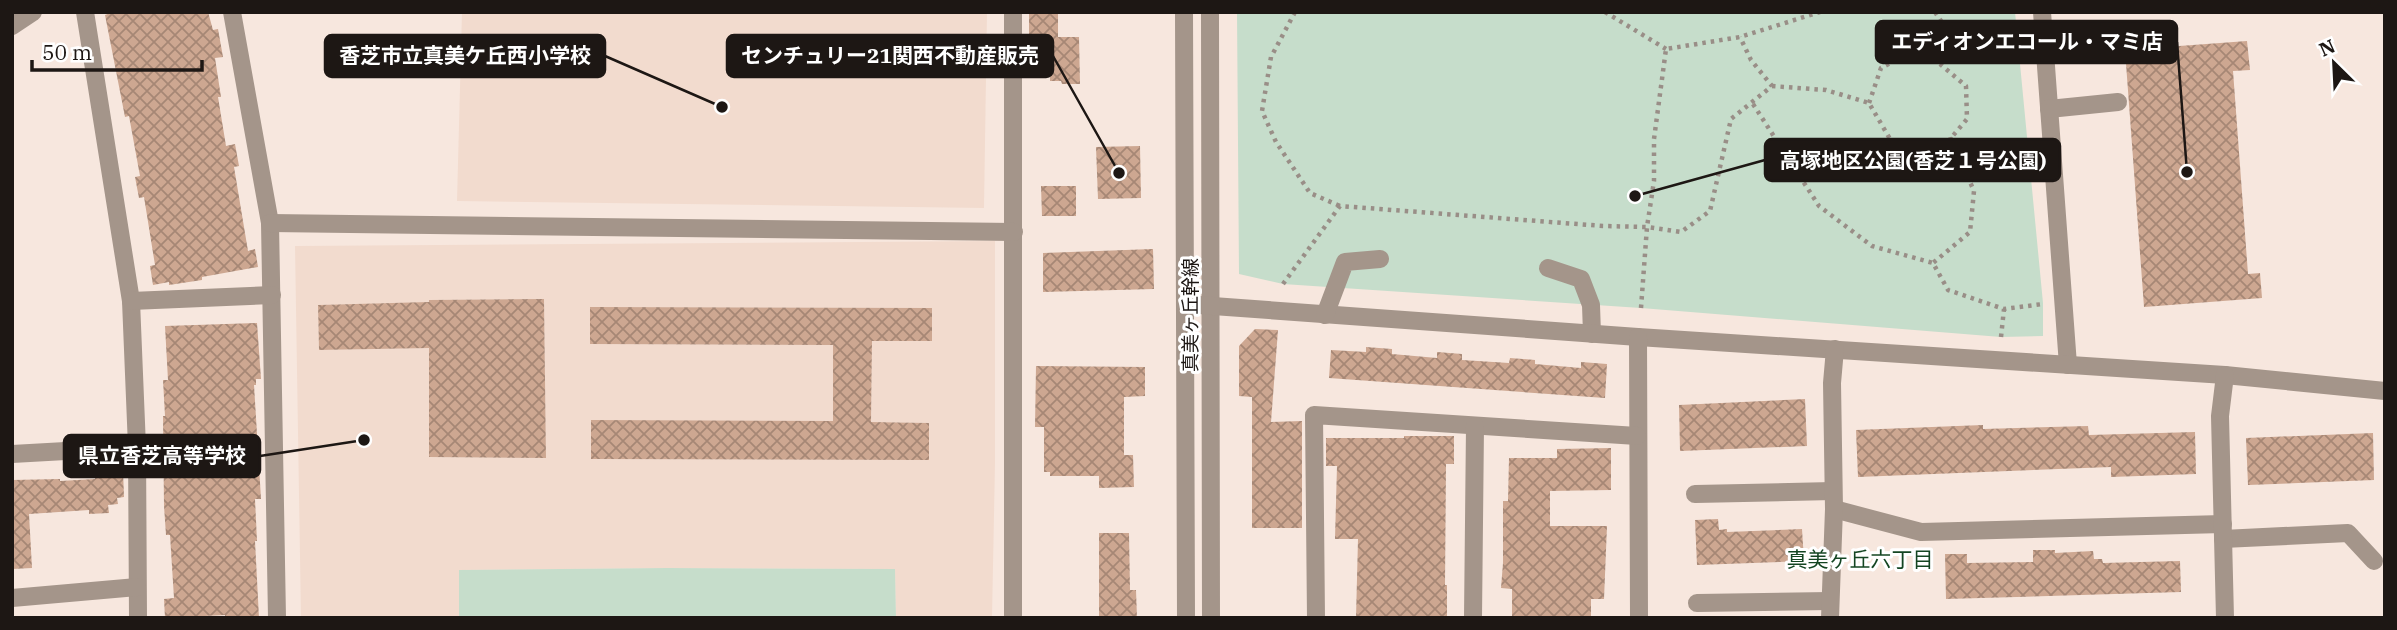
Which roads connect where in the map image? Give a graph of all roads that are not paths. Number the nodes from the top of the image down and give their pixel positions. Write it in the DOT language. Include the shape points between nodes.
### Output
graph roads {
  1 [pos="33,12"];
  2 [pos="85,12"];
  3 [pos="232,12"];
  4 [pos="1013,12"];
  5 [pos="1184,12"];
  6 [pos="1210,12"];
  7 [pos="2042,12"];
  8 [pos="12,26"];
  9 [pos="2113,35"];
  10 [pos="2044,41"];
  11 [pos="2118,102"];
  12 [pos="2049,109"];
  13 [pos="270,223"];
  14 [pos="1014,232"];
  15 [pos="1380,259"];
  16 [pos="1548,268"];
  17 [pos="272,295"];
  18 [pos="131,301"];
  19 [pos="1185,304"];
  20 [pos="1210,306"];
  21 [pos="1325,315"];
  22 [pos="1592,334"];
  23 [pos="1638,337"];
  24 [pos="1835,349"];
  25 [pos="2068,365"];
  26 [pos="2225,375"];
  27 [pos="2385,391"];
  28 [pos="1475,426"];
  29 [pos="1637,436"];
  30 [pos="137,447"];
  31 [pos="12,454"];
  32 [pos="1833,491"];
  33 [pos="1695,494"];
  34 [pos="1834,509"];
  35 [pos="2223,532"];
  36 [pos="2374,561"];
  37 [pos="137,587"];
  38 [pos="12,598"];
  39 [pos="1697,603"];
  40 [pos="1830,609"];
  41 [pos="138,618"];
  42 [pos="276,618"];
  43 [pos="1013,618"];
  44 [pos="1186,618"];
  45 [pos="1211,618"];
  46 [pos="1316,618"];
  47 [pos="1473,618"];
  48 [pos="1639,618"];
  49 [pos="2225,618"];
  1 -- 8 [label="street"];
  2 -- 18 [label="street"];
  3 -- 13 [label="street"];
  4 -- 14 [label="street"];
  5 -- 19 [label="street, 真美ヶ丘幹線"];
  6 -- 20 [label="street, 真美ヶ丘幹線"];
  7 -- 10 [label="street"];
  9 -- 10 [label="street"];
  10 -- 12 [label="street"];
  11 -- 12 [label="street"];
  12 -- 25 [label="street"];
  13 -- 14 [label="street"];
  13 -- 17 [label="street"];
  14 -- 43 [label="street"];
  15 -- 21 [label="street" via="1345,262"];
  16 -- 22 [label="street" via="1581,279 1591,305"];
  17 -- 18 [label="street"];
  17 -- 42 [label="street"];
  18 -- 30 [label="street"];
  19 -- 20 [label="street"];
  19 -- 44 [label="street, 真美ヶ丘幹線"];
  20 -- 21 [label="street"];
  20 -- 45 [label="street, 真美ヶ丘幹線"];
  21 -- 22 [label="street"];
  22 -- 23 [label="street"];
  23 -- 24 [label="street"];
  23 -- 29 [label="street"];
  24 -- 25 [label="street"];
  24 -- 32 [label="street"];
  25 -- 26 [label="street"];
  26 -- 27 [label="street"];
  26 -- 35 [label="street" via="2220,416"];
  28 -- 29 [label="street"];
  28 -- 46 [label="street" via="1314,415"];
  28 -- 47 [label="street"];
  29 -- 48 [label="street"];
  30 -- 31 [label="street"];
  30 -- 37 [label="street"];
  32 -- 33 [label="street"];
  32 -- 34 [label="street"];
  34 -- 35 [label="street" via="1921,532"];
  34 -- 40 [label="street"];
  35 -- 36 [label="street" via="2348,533"];
  35 -- 49 [label="street"];
  37 -- 38 [label="street"];
  37 -- 41 [label="street"];
  39 -- 40 [label="street"];
}
